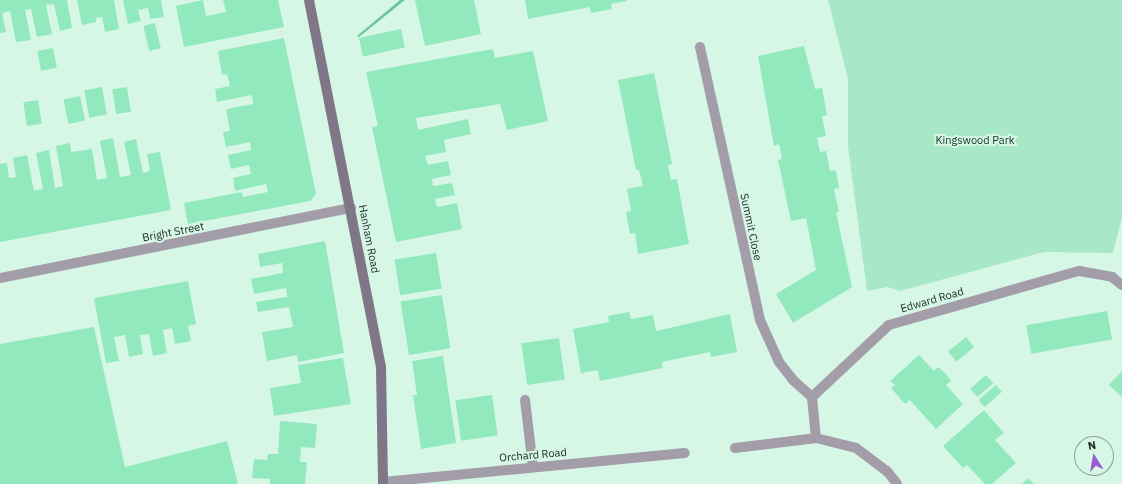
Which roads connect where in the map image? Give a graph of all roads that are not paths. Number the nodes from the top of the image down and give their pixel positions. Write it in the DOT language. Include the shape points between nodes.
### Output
graph roads {
  1 [pos="309,0"];
  2 [pos="700,47"];
  3 [pos="351,208"];
  4 [pos="0,278"];
  5 [pos="1122,285"];
  6 [pos="812,397"];
  7 [pos="525,400"];
  8 [pos="816,438"];
  9 [pos="735,448"];
  10 [pos="685,453"];
  11 [pos="534,467"];
  12 [pos="383,483"];
  13 [pos="898,484"];
  1 -- 3 [label="main road, Hanham Road"];
  2 -- 6 [label="street, Summit Close" via="760,320 779,362 793,380"];
  3 -- 4 [label="street, Bright Street"];
  3 -- 12 [label="main road, Hanham Road" via="381,367"];
  5 -- 6 [label="street, Edward Road" via="1112,277 1079,271 889,325"];
  6 -- 8 [label="street"];
  7 -- 11 [label="street"];
  8 -- 9 [label="street"];
  8 -- 13 [label="street" via="856,448 887,471"];
  10 -- 11 [label="street, Orchard Road"];
  11 -- 12 [label="street, Orchard Road"];
}
